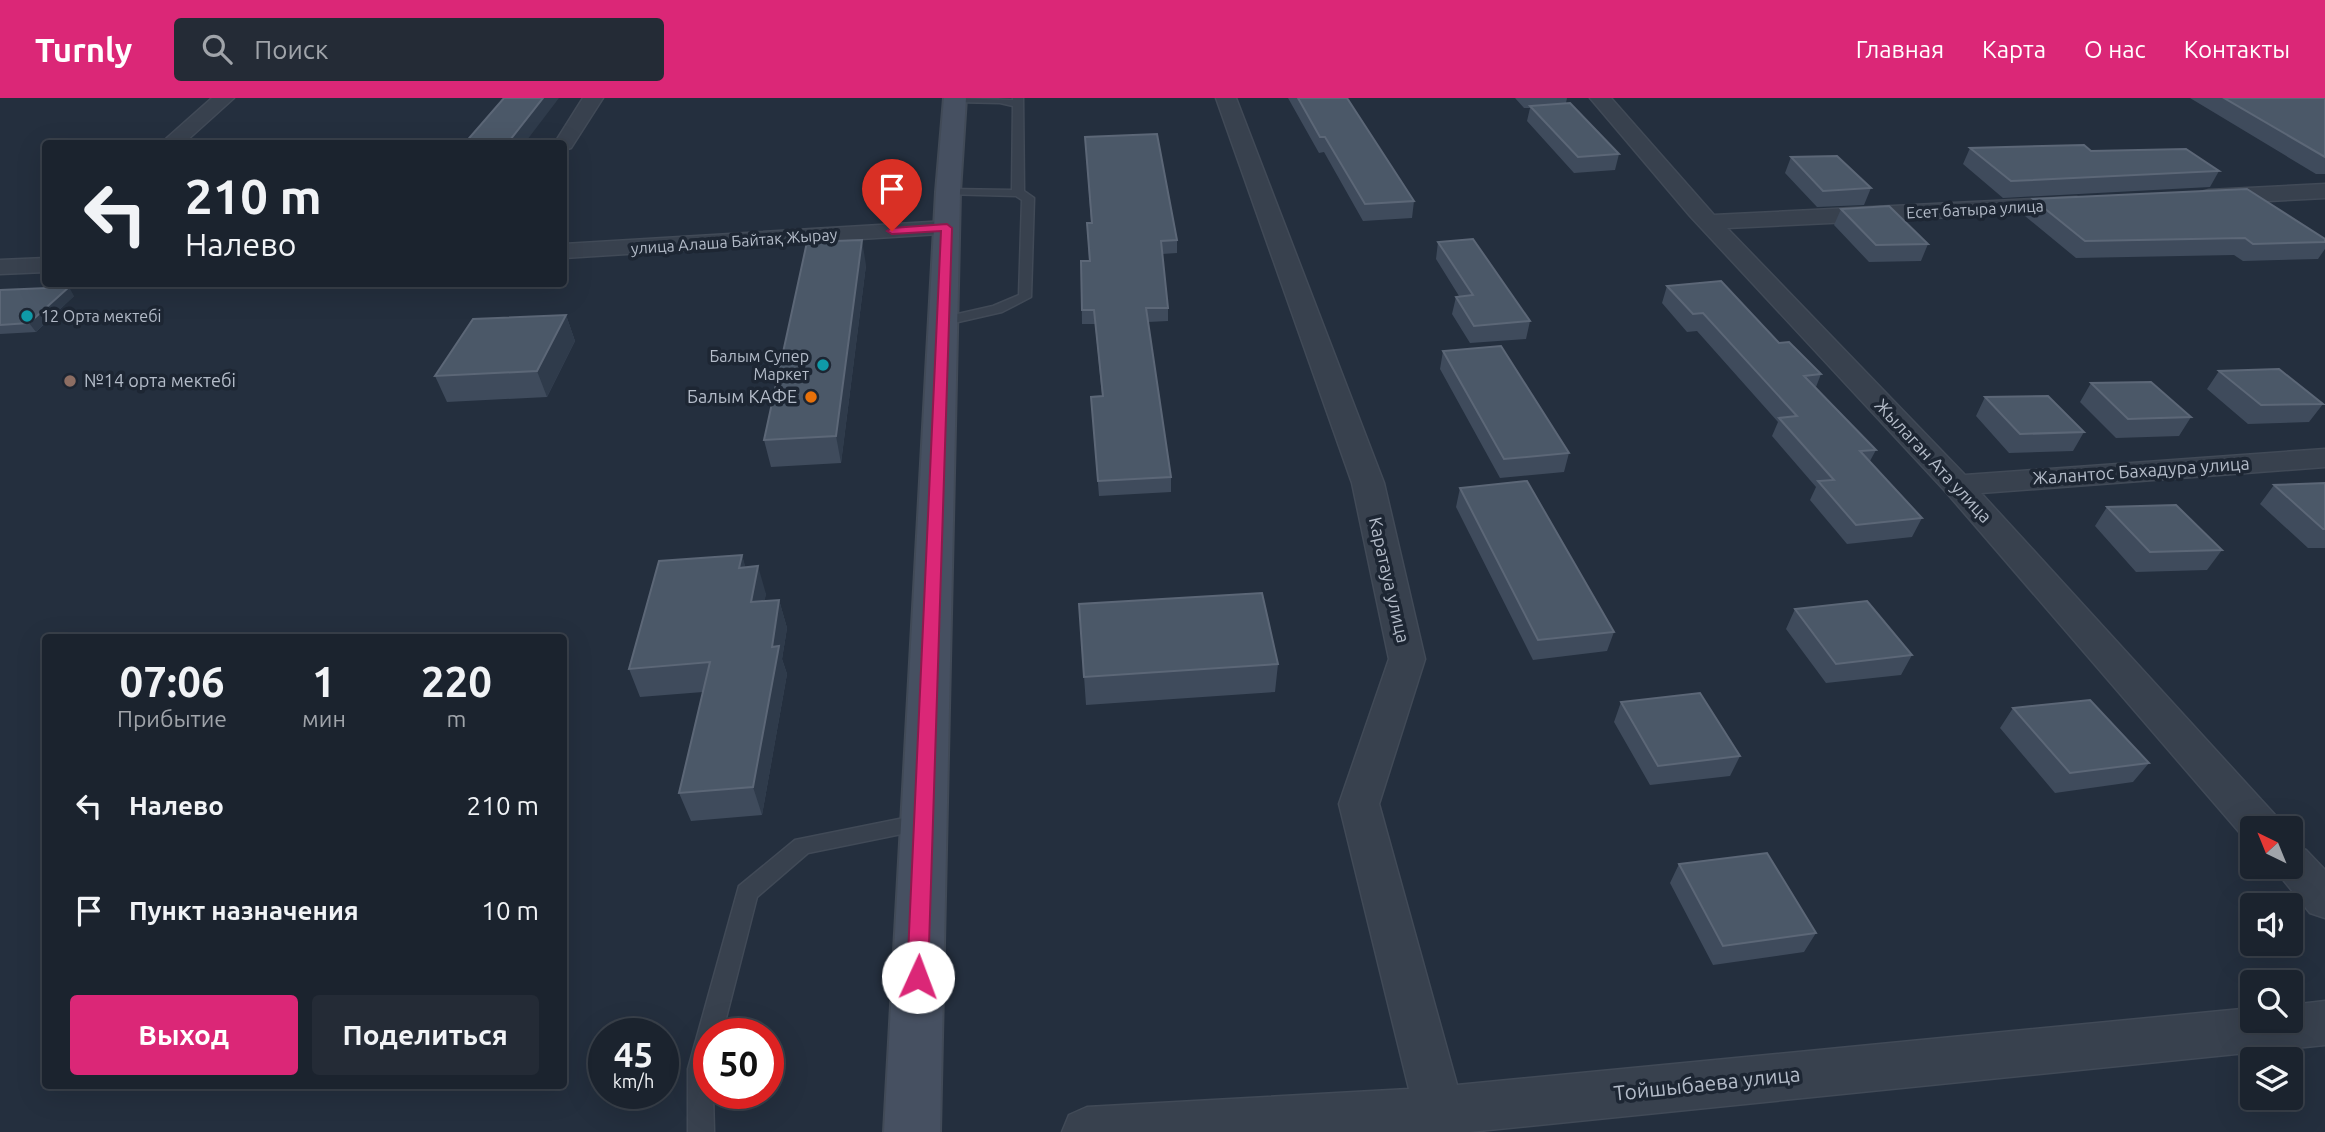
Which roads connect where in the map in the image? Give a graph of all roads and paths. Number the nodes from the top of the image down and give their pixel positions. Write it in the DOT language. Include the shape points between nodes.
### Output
graph roads {
  1 [pos="223,98"];
  2 [pos="593,98"];
  3 [pos="956,98"];
  4 [pos="1226,98"];
  5 [pos="1600,98"];
  6 [pos="1018,101"];
  7 [pos="175,140"];
  8 [pos="567,140"];
  9 [pos="2325,191"];
  10 [pos="1018,192"];
  11 [pos="2188,198"];
  12 [pos="2092,203"];
  13 [pos="947,210"];
  14 [pos="1709,222"];
  15 [pos="567,251"];
  16 [pos="39,260"];
  17 [pos="0,267"];
  18 [pos="945,321"];
  19 [pos="2325,458"];
  20 [pos="1957,485"];
  21 [pos="2250,816"];
  22 [pos="924,822"];
  23 [pos="2303,875"];
  24 [pos="2325,900"];
  25 [pos="714,1018"];
  26 [pos="2325,1023"];
  27 [pos="701,1109"];
  28 [pos="1439,1111"];
  29 [pos="701,1132"];
  30 [pos="912,1132"];
  31 [pos="1087,1132"];
  1 -- 7 [label="street"];
  2 -- 8 [label="street"];
  3 -- 6 [label="lane"];
  3 -- 13 [label="main road"];
  4 -- 28 [label="street, Каратауа улица" via="1368,483 1407,659 1359,804"];
  5 -- 14 [label="street, Жылаган Ата улица"];
  6 -- 10 [label="lane"];
  9 -- 11 [label="street"];
  10 -- 13 [label="lane"];
  10 -- 18 [label="lane" via="1028,198 1025,297"];
  12 -- 14 [label="street, Есет батыра улица"];
  13 -- 15 [label="street, улица Алаша Байтақ Жырау"];
  13 -- 18 [label="main road"];
  14 -- 20 [label="street, Жылаган Ата улица"];
  16 -- 17 [label="street"];
  18 -- 22 [label="main road"];
  19 -- 20 [label="street, Жалантос Бахадура улица"];
  20 -- 21 [label="street, Жылаган Ата улица"];
  22 -- 25 [label="lane" via="802,846 747,892"];
  22 -- 30 [label="main road"];
  23 -- 24 [label="street"];
  26 -- 28 [label="street, Тойшыбаева улица"];
  27 -- 29 [label="lane"];
  28 -- 31 [label="street, Тойшыбаева улица"];
}
